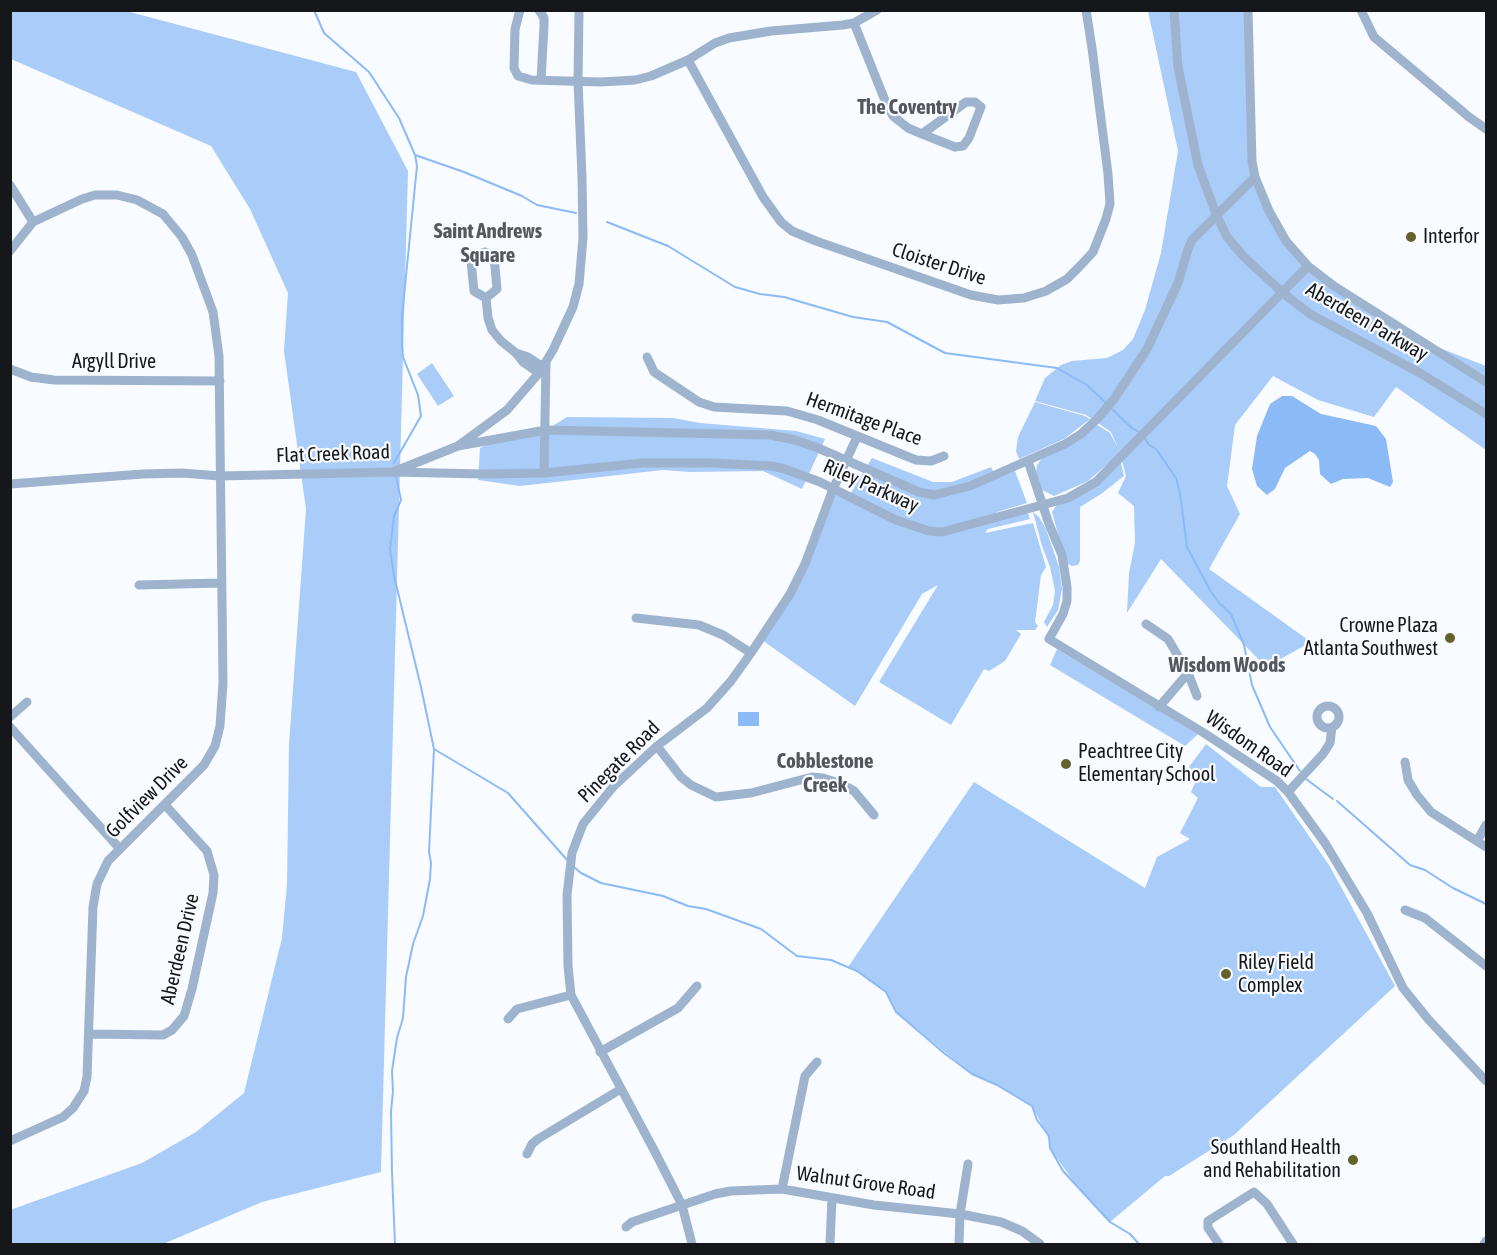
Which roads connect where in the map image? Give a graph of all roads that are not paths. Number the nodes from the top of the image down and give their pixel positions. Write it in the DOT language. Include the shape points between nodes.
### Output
graph roads {
  1 [pos="520,10"];
  2 [pos="539,10"];
  3 [pos="579,10"];
  4 [pos="877,10"];
  5 [pos="1086,10"];
  6 [pos="1174,10"];
  7 [pos="1248,10"];
  8 [pos="1361,10"];
  9 [pos="854,23"];
  10 [pos="687,60"];
  11 [pos="541,80"];
  12 [pos="578,81"];
  13 [pos="1486,129"];
  14 [pos="922,134"];
  15 [pos="1255,177"];
  16 [pos="10,185"];
  17 [pos="1216,214"];
  18 [pos="33,222"];
  19 [pos="10,251"];
  20 [pos="1308,266"];
  21 [pos="1283,293"];
  22 [pos="486,298"];
  23 [pos="647,357"];
  24 [pos="543,367"];
  25 [pos="10,369"];
  26 [pos="220,381"];
  27 [pos="1486,382"];
  28 [pos="1486,414"];
  29 [pos="546,430"];
  30 [pos="857,437"];
  31 [pos="458,446"];
  32 [pos="944,456"];
  33 [pos="847,460"];
  34 [pos="1029,461"];
  35 [pos="393,472"];
  36 [pos="544,473"];
  37 [pos="220,476"];
  38 [pos="10,484"];
  39 [pos="833,489"];
  40 [pos="1043,505"];
  41 [pos="221,584"];
  42 [pos="139,585"];
  43 [pos="636,618"];
  44 [pos="1146,624"];
  45 [pos="751,653"];
  46 [pos="1188,673"];
  47 [pos="1197,696"];
  48 [pos="27,702"];
  49 [pos="1159,707"];
  50 [pos="10,717"];
  51 [pos="10,727"];
  52 [pos="1332,728"];
  53 [pos="657,746"];
  54 [pos="1405,762"];
  55 [pos="1288,792"];
  56 [pos="165,805"];
  57 [pos="874,814"];
  58 [pos="1486,825"];
  59 [pos="1477,841"];
  60 [pos="1486,847"];
  61 [pos="120,849"];
  62 [pos="1405,910"];
  63 [pos="1486,966"];
  64 [pos="697,986"];
  65 [pos="571,995"];
  66 [pos="508,1019"];
  67 [pos="89,1034"];
  68 [pos="600,1052"];
  69 [pos="817,1062"];
  70 [pos="1486,1082"];
  71 [pos="621,1089"];
  72 [pos="10,1141"];
  73 [pos="527,1154"];
  74 [pos="968,1164"];
  75 [pos="782,1189"];
  76 [pos="832,1198"];
  77 [pos="682,1205"];
  78 [pos="960,1214"];
  79 [pos="626,1227"];
  80 [pos="692,1245"];
  81 [pos="830,1245"];
  82 [pos="959,1245"];
  83 [pos="1040,1245"];
  84 [pos="1219,1245"];
  85 [pos="1293,1245"];
  1 -- 11 [label="street" via="515,29 514,68 518,76"];
  2 -- 11 [label="street" via="544,18"];
  3 -- 12 [label="street, Flat Creek Road"];
  4 -- 9 [label="street"];
  5 -- 10 [label="street, Cloister Drive" via="1110,204 1093,252 1060,283 1024,298 998,300 971,295 792,231 763,197"];
  6 -- 17 [label="street, Aberdeen Parkway" via="1178,67 1198,165"];
  7 -- 15 [label="street, Aberdeen Parkway" via="1250,131"];
  8 -- 13 [label="street" via="1374,36"];
  9 -- 10 [label="street" via="729,38"];
  9 -- 14 [label="street" via="893,116"];
  10 -- 12 [label="street" via="635,80"];
  11 -- 12 [label="street"];
  12 -- 24 [label="street, Flat Creek Road" via="582,177 579,284 563,331"];
  14 -- 14 [label="street" via="955,147 963,146 981,107 966,102"];
  15 -- 17 [label="street, Riley Parkway"];
  15 -- 20 [label="street, Aberdeen Parkway" via="1286,241"];
  16 -- 18 [label="street"];
  17 -- 21 [label="street, Aberdeen Parkway" via="1238,250"];
  17 -- 34 [label="street, Riley Parkway" via="1192,240 1162,319 1110,405 1081,434"];
  18 -- 19 [label="street"];
  18 -- 26 [label="street, Golfview Drive" via="95,195 130,197 163,214 182,237 204,283 216,324"];
  20 -- 21 [label="street, Riley Parkway"];
  20 -- 27 [label="street, Aberdeen Parkway"];
  21 -- 28 [label="street, Aberdeen Parkway" via="1310,314 1420,373"];
  21 -- 40 [label="street, Riley Parkway" via="1096,482 1068,498"];
  22 -- 22 [label="street" via="497,289 494,256 485,252 472,256 471,261 474,291"];
  22 -- 24 [label="street" via="492,330 501,341 523,362"];
  23 -- 30 [label="street, Hermitage Place" via="654,372 699,402 714,407 787,411"];
  24 -- 29 [label="street"];
  24 -- 31 [label="street, Flat Creek Road" via="507,410"];
  25 -- 26 [label="street, Argyll Drive" via="54,380"];
  26 -- 37 [label="street, Golfview Drive"];
  29 -- 31 [label="street, Riley Parkway"];
  29 -- 33 [label="street, Riley Parkway" via="770,435 805,443"];
  29 -- 36 [label="street"];
  30 -- 32 [label="street, Hermitage Place" via="916,459 931,461"];
  30 -- 33 [label="street, Pinegate Road"];
  31 -- 35 [label="street, Flat Creek Road"];
  33 -- 34 [label="street, Riley Parkway" via="934,495 970,486"];
  33 -- 39 [label="street, Pinegate Road"];
  34 -- 40 [label="street, Wisdom Road"];
  35 -- 36 [label="street, Riley Parkway"];
  35 -- 37 [label="street, Flat Creek Road"];
  36 -- 39 [label="street, Riley Parkway" via="642,463 755,465 785,469"];
  37 -- 38 [label="street, Flat Creek Road" via="143,474"];
  37 -- 41 [label="street, Golfview Drive"];
  39 -- 40 [label="street, Riley Parkway" via="896,520 942,532"];
  39 -- 45 [label="street, Pinegate Road" via="805,564"];
  40 -- 49 [label="street, Wisdom Road" via="1062,555 1067,587 1063,614 1049,639"];
  41 -- 42 [label="street"];
  41 -- 56 [label="street, Golfview Drive" via="223,683 215,746 204,765"];
  43 -- 45 [label="street" via="699,625"];
  44 -- 46 [label="street" via="1168,639"];
  45 -- 53 [label="street, Pinegate Road" via="707,708"];
  46 -- 47 [label="street"];
  46 -- 49 [label="street"];
  48 -- 50 [label="street"];
  49 -- 55 [label="street, Wisdom Road" via="1264,772"];
  51 -- 61 [label="street"];
  52 -- 55 [label="street" via="1330,743 1323,754"];
  53 -- 57 [label="street" via="681,777 716,797 823,778 854,791"];
  53 -- 65 [label="street, Pinegate Road" via="598,804 583,824 571,858 567,895"];
  54 -- 59 [label="street" via="1408,780 1431,812"];
  55 -- 70 [label="street, Wisdom Road" via="1325,843 1367,913 1403,988"];
  56 -- 61 [label="street, Golfview Drive"];
  56 -- 67 [label="street, Aberdeen Drive" via="207,851 214,875 184,1016 164,1035"];
  58 -- 59 [label="street"];
  59 -- 60 [label="street"];
  61 -- 67 [label="street, Golfview Drive" via="104,867 94,894"];
  62 -- 63 [label="street" via="1425,918"];
  64 -- 68 [label="street" via="678,1008"];
  65 -- 66 [label="street" via="518,1009"];
  65 -- 68 [label="street, Pinegate Road"];
  67 -- 72 [label="street, Golfview Drive" via="87,1077 79,1100 63,1117"];
  68 -- 71 [label="street, Pinegate Road"];
  69 -- 75 [label="street" via="805,1076"];
  71 -- 73 [label="street" via="538,1139"];
  71 -- 77 [label="street, Pinegate Road"];
  74 -- 78 [label="street"];
  75 -- 76 [label="street, Walnut Grove Road"];
  75 -- 77 [label="street, Walnut Grove Road" via="731,1191"];
  76 -- 78 [label="street, Walnut Grove Road"];
  76 -- 81 [label="street"];
  77 -- 79 [label="street, Walnut Grove Road"];
  77 -- 80 [label="street, Pinegate Road"];
  78 -- 82 [label="street"];
  78 -- 83 [label="street, Walnut Grove Road" via="1001,1222"];
  84 -- 85 [label="street" via="1208,1221 1254,1191"];
}
